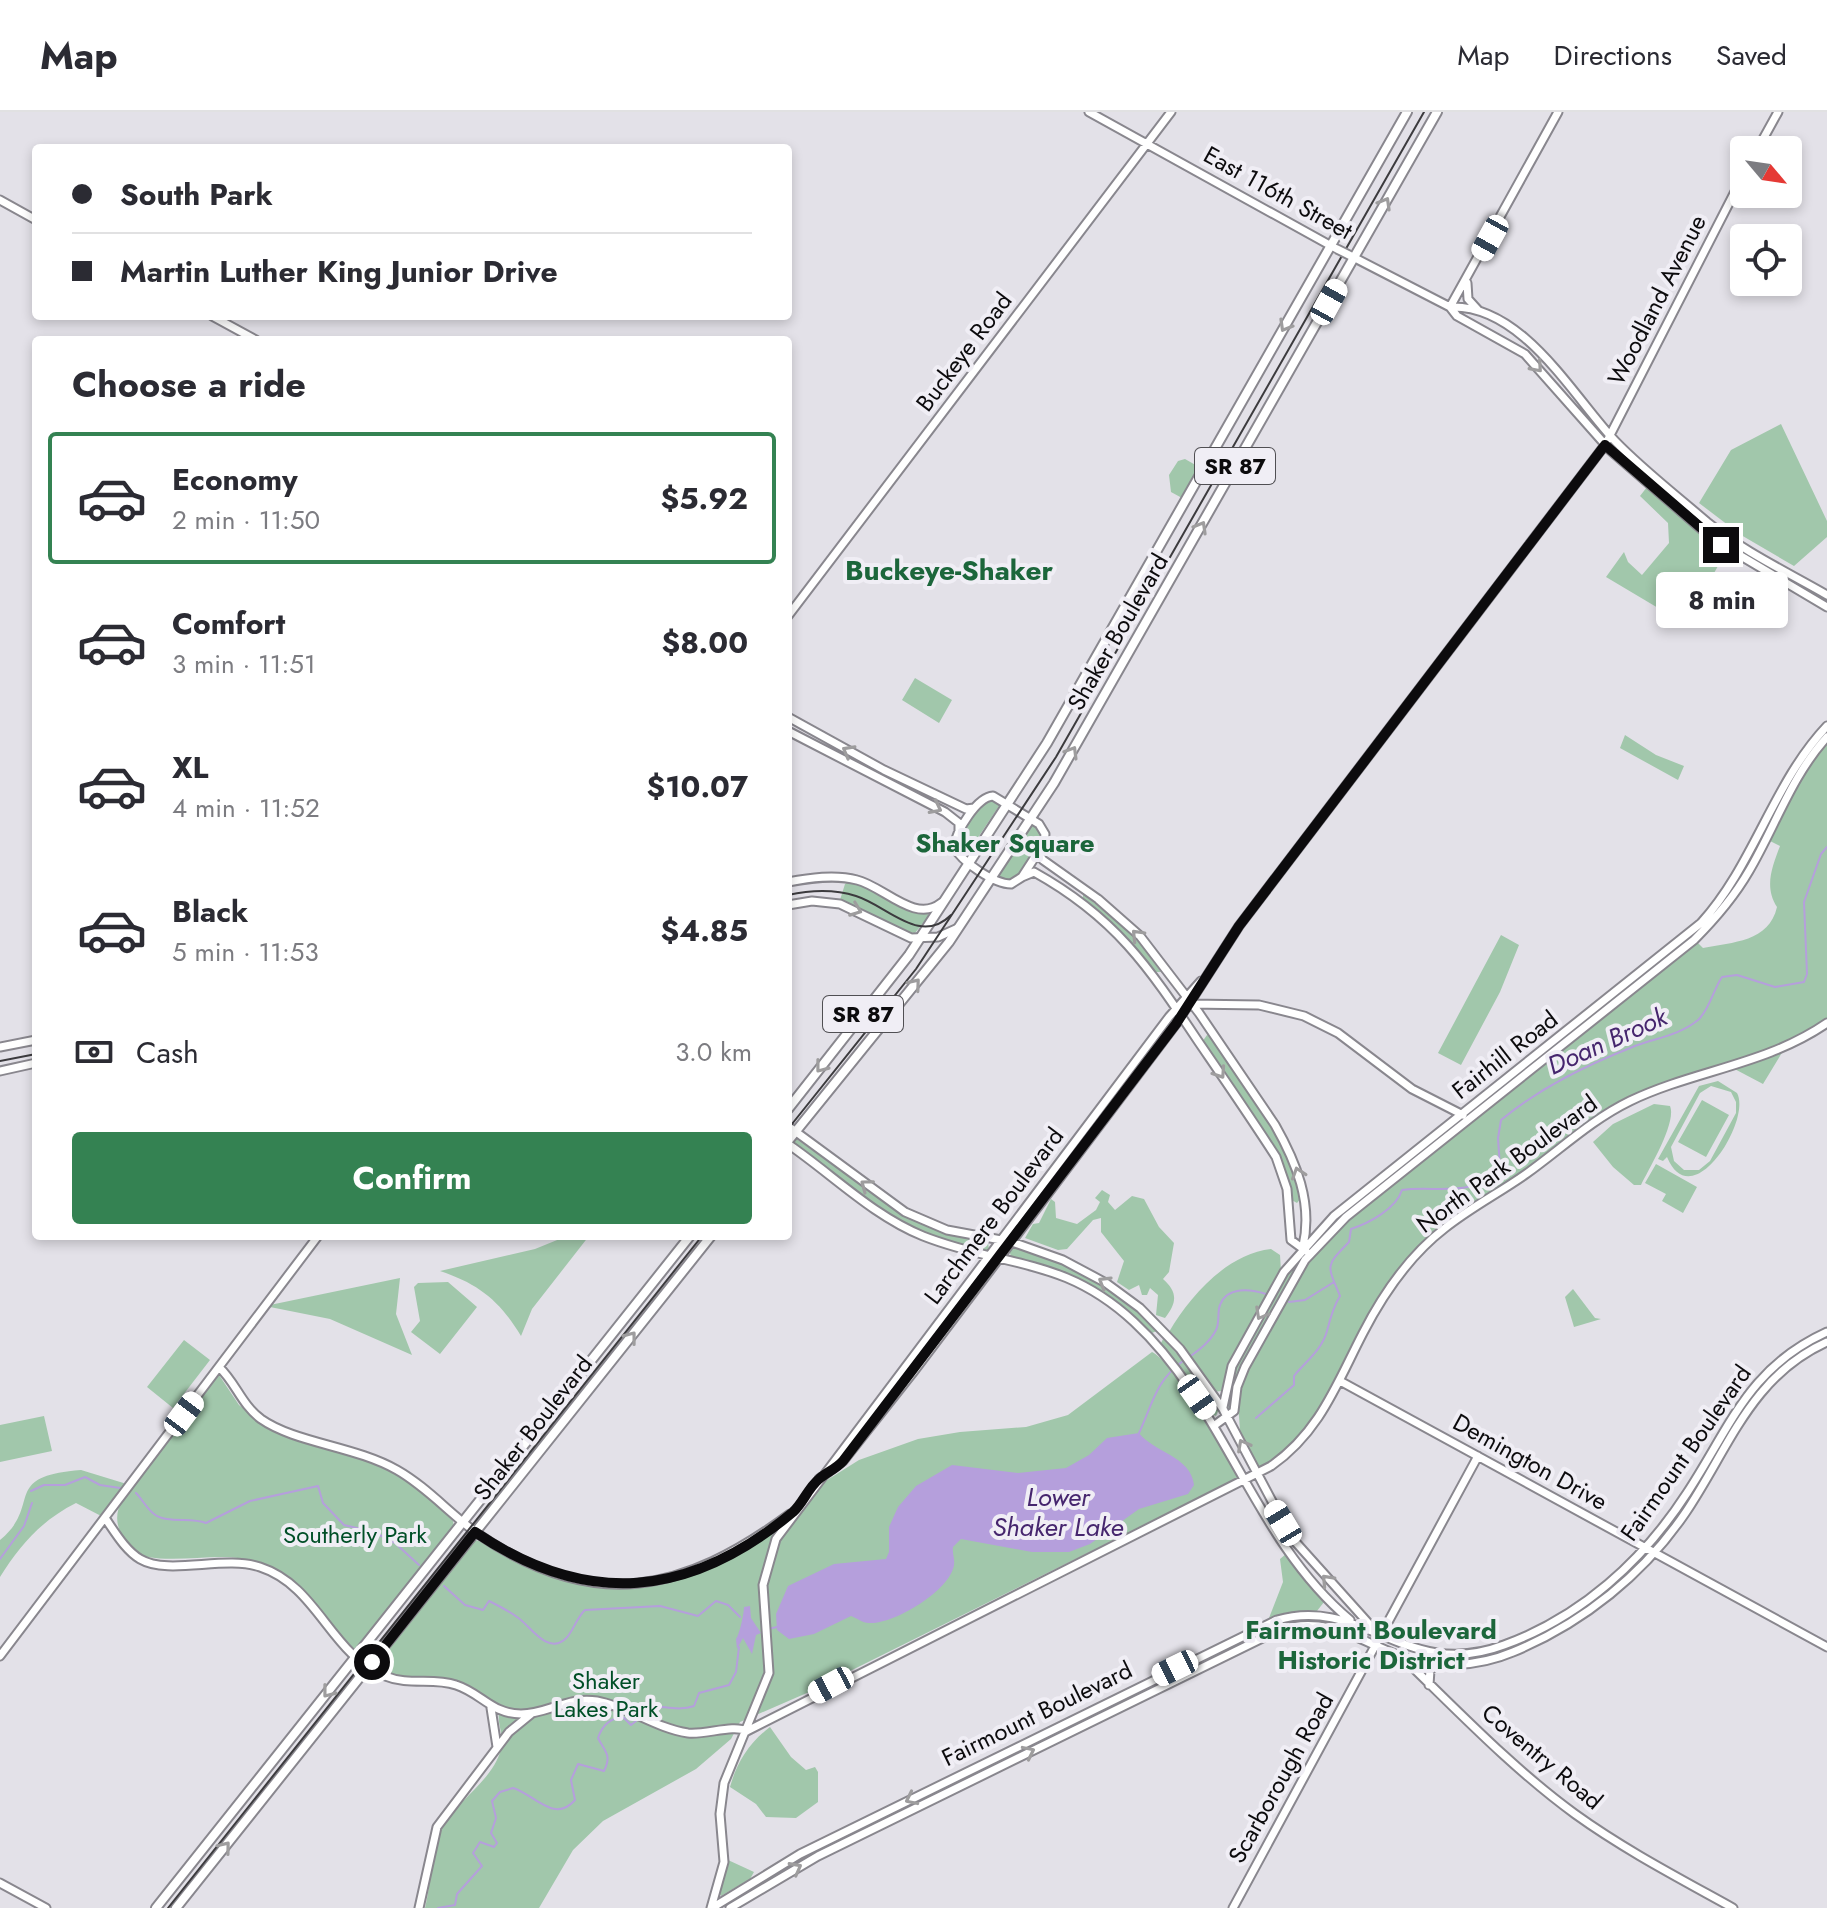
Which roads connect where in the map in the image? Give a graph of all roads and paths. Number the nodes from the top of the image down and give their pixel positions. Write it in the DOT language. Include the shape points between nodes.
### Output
graph roads {
  1 [pos="1089,112"];
  2 [pos="1171,112"];
  3 [pos="1407,112"];
  4 [pos="1437,112"];
  5 [pos="1558,112"];
  6 [pos="1778,112"];
  7 [pos="1765,136"];
  8 [pos="1148,144"];
  9 [pos="0,200"];
  10 [pos="1730,202"];
  11 [pos="32,218"];
  12 [pos="1334,247"];
  13 [pos="1351,257"];
  14 [pos="1468,277"];
  15 [pos="1450,307"];
  16 [pos="1483,314"];
  17 [pos="219,320"];
  18 [pos="249,336"];
  19 [pos="1611,436"];
  20 [pos="1605,445"];
  21 [pos="1827,595"];
  22 [pos="1827,607"];
  23 [pos="792,611"];
  24 [pos="792,719"];
  25 [pos="1827,726"];
  26 [pos="792,733"];
  27 [pos="1827,737"];
  28 [pos="1797,771"];
  29 [pos="1008,803"];
  30 [pos="976,806"];
  31 [pos="1031,818"];
  32 [pos="959,831"];
  33 [pos="1042,848"];
  34 [pos="969,862"];
  35 [pos="992,877"];
  36 [pos="1022,877"];
  37 [pos="792,882"];
  38 [pos="943,901"];
  39 [pos="792,904"];
  40 [pos="958,928"];
  41 [pos="919,938"];
  42 [pos="1203,979"];
  43 [pos="1186,996"];
  44 [pos="1191,1003"];
  45 [pos="1176,1008"];
  46 [pos="1182,1016"];
  47 [pos="1827,1023"];
  48 [pos="32,1041"];
  49 [pos="0,1047"];
  50 [pos="32,1064"];
  51 [pos="0,1071"];
  52 [pos="792,1104"];
  53 [pos="1464,1116"];
  54 [pos="792,1129"];
  55 [pos="792,1145"];
  56 [pos="1304,1204"];
  57 [pos="1290,1207"];
  58 [pos="315,1240"];
  59 [pos="687,1240"];
  60 [pos="708,1240"];
  61 [pos="1000,1240"];
  62 [pos="1012,1242"];
  63 [pos="1306,1252"];
  64 [pos="989,1254"];
  65 [pos="1001,1256"];
  66 [pos="1827,1332"];
  67 [pos="1827,1342"];
  68 [pos="219,1367"];
  69 [pos="1340,1381"];
  70 [pos="1225,1415"];
  71 [pos="1215,1425"];
  72 [pos="854,1439"];
  73 [pos="1478,1456"];
  74 [pos="1258,1474"];
  75 [pos="819,1479"];
  76 [pos="1245,1480"];
  77 [pos="795,1510"];
  78 [pos="105,1518"];
  79 [pos="463,1522"];
  80 [pos="475,1532"];
  81 [pos="1646,1548"];
  82 [pos="1654,1553"];
  83 [pos="1324,1596"];
  84 [pos="1319,1614"];
  85 [pos="1352,1622"];
  86 [pos="1378,1641"];
  87 [pos="1827,1647"];
  88 [pos="1413,1650"];
  89 [pos="0,1656"];
  90 [pos="355,1658"];
  91 [pos="1466,1659"];
  92 [pos="1408,1661"];
  93 [pos="1440,1663"];
  94 [pos="368,1668"];
  95 [pos="1429,1685"];
  96 [pos="491,1708"];
  97 [pos="531,1714"];
  98 [pos="747,1731"];
  99 [pos="497,1747"];
  100 [pos="0,1883"];
  101 [pos="46,1908"];
  102 [pos="156,1908"];
  103 [pos="176,1908"];
  104 [pos="419,1908"];
  105 [pos="711,1908"];
  106 [pos="730,1908"];
  107 [pos="1233,1908"];
  108 [pos="1733,1908"];
  1 -- 8 [label="main road, East 116th Street"];
  2 -- 8 [label="main road, Buckeye Road"];
  3 -- 12 [label="main road, Shaker Boulevard / SR 87"];
  13 -- 4 [label="main road, Shaker Boulevard / SR 87, one-way"];
  5 -- 14 [label="main road"];
  6 -- 7 [label="main road"];
  8 -- 12 [label="main road, East 116th Street"];
  8 -- 23 [label="main road, Buckeye Road"];
  9 -- 11 [label="main road"];
  10 -- 19 [label="main road, Woodland Avenue"];
  12 -- 13 [label="main road, East 116th Street, bridge"];
  12 -- 29 [label="main road, Shaker Boulevard / SR 87, one-way"];
  13 -- 15 [label="main road, East 116th Street"];
  31 -- 13 [label="main road, Shaker Boulevard / SR 87, one-way"];
  14 -- 15 [label="main road"];
  14 -- 16 [label="main road" via="1468,298"];
  15 -- 16 [label="main road"];
  15 -- 20 [label="main road, one-way" via="1525,354"];
  16 -- 19 [label="main road" via="1535,346"];
  17 -- 18 [label="main road"];
  19 -- 20 [label="main road, Woodland Avenue"];
  19 -- 21 [label="main road" via="1729,538"];
  20 -- 22 [label="main road" via="1714,540"];
  20 -- 42 [label="main road, Larchmere Boulevard"];
  30 -- 24 [label="main road, one-way" via="963,808"];
  25 -- 28 [label="main road, Fairhill Road"];
  26 -- 32 [label="main road, one-way" via="945,812 959,823"];
  27 -- 28 [label="main road, Fairhill Road"];
  28 -- 53 [label="main road, Fairhill Road" via="1716,911"];
  29 -- 30 [label="main road" via="988,796"];
  29 -- 31 [label="main road"];
  29 -- 34 [label="main road, Shaker Boulevard / SR 87"];
  30 -- 32 [label="main road"];
  31 -- 33 [label="main road" via="1044,830"];
  31 -- 35 [label="main road, Shaker Boulevard / SR 87"];
  32 -- 34 [label="main road" via="954,847"];
  33 -- 36 [label="main road"];
  43 -- 33 [label="main road, one-way" via="1140,936 1043,860"];
  34 -- 35 [label="main road"];
  34 -- 38 [label="main road, Shaker Boulevard / SR 87"];
  35 -- 36 [label="main road" via="1008,885"];
  35 -- 40 [label="main road, Shaker Boulevard / SR 87"];
  36 -- 45 [label="main road" via="1037,873 1102,918 1137,952"];
  37 -- 38 [label="main road" via="853,879 918,910"];
  38 -- 41 [label="main road, Shaker Boulevard / SR 87"];
  39 -- 41 [label="main road, one-way" via="819,900 840,904"];
  40 -- 41 [label="main road"];
  54 -- 40 [label="main road, Shaker Boulevard / SR 87, one-way"];
  41 -- 52 [label="main road, Shaker Boulevard / SR 87, one-way"];
  42 -- 43 [label="main road, Larchmere Boulevard"];
  42 -- 44 [label="main road, Larchmere Boulevard"];
  43 -- 44 [label="main road"];
  43 -- 45 [label="main road, Larchmere Boulevard"];
  44 -- 45 [label="main road"];
  44 -- 46 [label="main road, Larchmere Boulevard"];
  44 -- 53 [label="main road" via="1259,1005 1304,1016 1336,1032 1412,1089"];
  56 -- 44 [label="main road, one-way" via="1290,1151"];
  45 -- 46 [label="main road"];
  45 -- 61 [label="main road, Larchmere Boulevard"];
  46 -- 57 [label="main road, one-way" via="1276,1157"];
  46 -- 62 [label="main road, Larchmere Boulevard"];
  47 -- 69 [label="main road, North Park Boulevard" via="1768,1055 1616,1108 1443,1229 1391,1287"];
  48 -- 49 [label="main road"];
  50 -- 51 [label="main road"];
  53 -- 63 [label="main road, Fairhill Road" via="1346,1205"];
  61 -- 54 [label="main road, Coventry Road, one-way" via="947,1230 905,1212"];
  55 -- 64 [label="main road" via="895,1222 932,1239"];
  56 -- 57 [label="main road"];
  56 -- 63 [label="main road"];
  57 -- 63 [label="main road" via="1293,1244"];
  58 -- 68 [label="main road"];
  59 -- 79 [label="main road, Shaker Boulevard"];
  80 -- 60 [label="main road, Shaker Boulevard, one-way"];
  61 -- 62 [label="main road, Coventry Road"];
  61 -- 64 [label="main road, Larchmere Boulevard"];
  62 -- 65 [label="main road, Larchmere Boulevard"];
  70 -- 62 [label="main road, Coventry Road, one-way" via="1180,1349 1140,1308 1063,1260"];
  63 -- 70 [label="main road, Fairhill Road" via="1245,1367 1234,1411"];
  63 -- 70 [label="main road, Fairhill Road, one-way" via="1284,1272 1232,1366"];
  64 -- 65 [label="main road"];
  64 -- 72 [label="main road, Larchmere Boulevard"];
  65 -- 71 [label="main road" via="1057,1273 1132,1320 1170,1361"];
  65 -- 72 [label="main road, Larchmere Boulevard"];
  66 -- 81 [label="main road, Fairmount Boulevard" via="1781,1359 1746,1394 1689,1491"];
  67 -- 82 [label="main road, Fairmount Boulevard" via="1781,1371 1752,1401 1688,1510"];
  68 -- 78 [label="main road"];
  68 -- 79 [label="main road" via="245,1405 263,1420 387,1464"];
  69 -- 73 [label="main road, Demington Drive"];
  69 -- 74 [label="main road, North Park Boulevard" via="1300,1443"];
  70 -- 71 [label="main road"];
  74 -- 70 [label="main road, Coventry Road, one-way"];
  71 -- 76 [label="main road"];
  72 -- 75 [label="main road, Larchmere Boulevard"];
  72 -- 75 [label="main road, Larchmere Boulevard" via="836,1469"];
  73 -- 81 [label="main road, Demington Drive"];
  73 -- 86 [label="main road, Scarborough Road"];
  74 -- 76 [label="main road, North Park Boulevard"];
  86 -- 74 [label="main road, Coventry Road, one-way" via="1291,1537"];
  75 -- 77 [label="main road, Larchmere Boulevard"];
  76 -- 83 [label="main road" via="1282,1544"];
  76 -- 98 [label="main road, North Park Boulevard"];
  77 -- 80 [label="main road" via="720,1560 675,1578 633,1585 594,1583 541,1568"];
  77 -- 98 [label="main road" via="767,1562 763,1585 771,1661"];
  78 -- 89 [label="main road"];
  78 -- 90 [label="main road" via="126,1546 147,1562 238,1562 288,1581"];
  79 -- 80 [label="main road"];
  79 -- 90 [label="main road, Shaker Boulevard"];
  80 -- 94 [label="main road, Shaker Boulevard"];
  81 -- 82 [label="main road, Demington Drive"];
  81 -- 91 [label="main road, Fairmount Boulevard" via="1608,1584 1557,1620"];
  82 -- 87 [label="main road, Demington Drive"];
  82 -- 91 [label="main road, Fairmount Boulevard" via="1614,1592 1557,1631 1506,1654"];
  83 -- 84 [label="main road"];
  83 -- 85 [label="main road"];
  84 -- 85 [label="main road, Fairmount Boulevard"];
  84 -- 105 [label="main road, Fairmount Boulevard, one-way" via="1257,1628 800,1854"];
  85 -- 86 [label="main road, Fairmount Boulevard"];
  86 -- 88 [label="main road, Fairmount Boulevard"];
  86 -- 92 [label="main road, Coventry Road"];
  106 -- 86 [label="main road, Fairmount Boulevard, one-way" via="818,1856 1273,1632 1326,1626"];
  86 -- 107 [label="main road, Scarborough Road"];
  88 -- 91 [label="main road, Fairmount Boulevard"];
  88 -- 92 [label="main road"];
  90 -- 94 [label="main road"];
  90 -- 102 [label="main road, Shaker Boulevard, one-way"];
  91 -- 93 [label="main road, Fairmount Boulevard"];
  92 -- 93 [label="main road, Fairmount Boulevard"];
  92 -- 95 [label="main road, Coventry Road"];
  93 -- 95 [label="main road" via="1430,1670"];
  94 -- 96 [label="main road" via="410,1683 455,1684"];
  103 -- 94 [label="main road, Shaker Boulevard, one-way"];
  95 -- 108 [label="main road, Coventry Road" via="1574,1813"];
  96 -- 97 [label="main road"];
  96 -- 99 [label="main road"];
  97 -- 98 [label="main road" via="580,1699 609,1704 674,1730"];
  97 -- 99 [label="main road"];
  98 -- 105 [label="main road" via="722,1791 724,1862"];
  99 -- 104 [label="main road" via="437,1827"];
  100 -- 101 [label="main road"];
}
